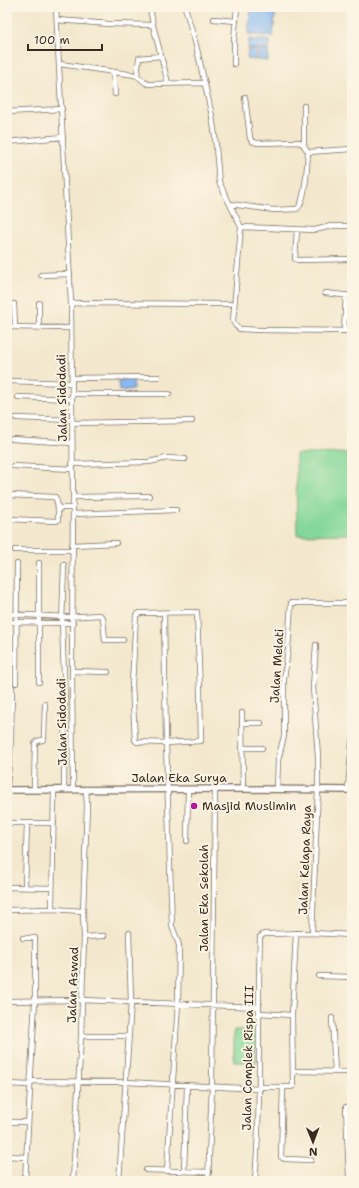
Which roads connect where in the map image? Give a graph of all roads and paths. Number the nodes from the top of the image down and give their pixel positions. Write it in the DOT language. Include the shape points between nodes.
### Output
graph roads {
  1 [pos="56,7"];
  2 [pos="150,7"];
  3 [pos="185,7"];
  4 [pos="237,7"];
  5 [pos="214,19"];
  6 [pos="57,20"];
  7 [pos="236,21"];
  8 [pos="153,25"];
  9 [pos="161,56"];
  10 [pos="60,64"];
  11 [pos="234,64"];
  12 [pos="113,72"];
  13 [pos="137,76"];
  14 [pos="168,83"];
  15 [pos="204,83"];
  16 [pos="116,94"];
  17 [pos="245,97"];
  18 [pos="304,106"];
  19 [pos="62,109"];
  20 [pos="7,112"];
  21 [pos="63,137"];
  22 [pos="7,142"];
  23 [pos="304,146"];
  24 [pos="352,149"];
  25 [pos="308,152"];
  26 [pos="230,204"];
  27 [pos="352,226"];
  28 [pos="240,227"];
  29 [pos="297,230"];
  30 [pos="352,259"];
  31 [pos="70,274"];
  32 [pos="41,275"];
  33 [pos="325,293"];
  34 [pos="346,296"];
  35 [pos="352,296"];
  36 [pos="39,303"];
  37 [pos="71,303"];
  38 [pos="14,304"];
  39 [pos="230,304"];
  40 [pos="7,327"];
  41 [pos="15,327"];
  42 [pos="39,327"];
  43 [pos="70,328"];
  44 [pos="344,331"];
  45 [pos="352,331"];
  46 [pos="158,377"];
  47 [pos="72,380"];
  48 [pos="7,381"];
  49 [pos="169,394"];
  50 [pos="18,397"];
  51 [pos="72,397"];
  52 [pos="16,418"];
  53 [pos="72,421"];
  54 [pos="192,421"];
  55 [pos="12,439"];
  56 [pos="72,443"];
  57 [pos="186,459"];
  58 [pos="13,466"];
  59 [pos="72,467"];
  60 [pos="7,495"];
  61 [pos="149,496"];
  62 [pos="73,497"];
  63 [pos="58,508"];
  64 [pos="73,508"];
  65 [pos="176,510"];
  66 [pos="73,514"];
  67 [pos="7,519"];
  68 [pos="116,544"];
  69 [pos="72,547"];
  70 [pos="15,550"];
  71 [pos="39,563"];
  72 [pos="17,564"];
  73 [pos="64,565"];
  74 [pos="352,602"];
  75 [pos="164,613"];
  76 [pos="7,614"];
  77 [pos="16,615"];
  78 [pos="40,615"];
  79 [pos="63,616"];
  80 [pos="73,616"];
  81 [pos="16,621"];
  82 [pos="7,622"];
  83 [pos="39,622"];
  84 [pos="62,622"];
  85 [pos="73,623"];
  86 [pos="123,640"];
  87 [pos="316,645"];
  88 [pos="72,671"];
  89 [pos="108,672"];
  90 [pos="39,682"];
  91 [pos="45,704"];
  92 [pos="242,713"];
  93 [pos="243,723"];
  94 [pos="260,723"];
  95 [pos="352,741"];
  96 [pos="166,743"];
  97 [pos="242,748"];
  98 [pos="262,748"];
  99 [pos="7,789"];
  100 [pos="54,789"];
  101 [pos="64,789"];
  102 [pos="73,789"];
  103 [pos="86,789"];
  104 [pos="243,789"];
  105 [pos="318,789"];
  106 [pos="34,790"];
  107 [pos="168,790"];
  108 [pos="188,790"];
  109 [pos="215,790"];
  110 [pos="277,790"];
  111 [pos="350,790"];
  112 [pos="7,823"];
  113 [pos="27,823"];
  114 [pos="54,823"];
  115 [pos="187,841"];
  116 [pos="7,887"];
  117 [pos="25,887"];
  118 [pos="52,888"];
  119 [pos="52,909"];
  120 [pos="7,910"];
  121 [pos="83,910"];
  122 [pos="129,933"];
  123 [pos="296,933"];
  124 [pos="312,933"];
  125 [pos="352,935"];
  126 [pos="104,936"];
  127 [pos="84,937"];
  128 [pos="23,938"];
  129 [pos="319,976"];
  130 [pos="352,977"];
  131 [pos="82,1000"];
  132 [pos="7,1001"];
  133 [pos="36,1001"];
  134 [pos="131,1003"];
  135 [pos="178,1004"];
  136 [pos="214,1006"];
  137 [pos="259,1007"];
  138 [pos="258,1013"];
  139 [pos="292,1015"];
  140 [pos="332,1018"];
  141 [pos="81,1036"];
  142 [pos="129,1036"];
  143 [pos="293,1071"];
  144 [pos="335,1071"];
  145 [pos="352,1072"];
  146 [pos="79,1082"];
  147 [pos="126,1082"];
  148 [pos="30,1083"];
  149 [pos="7,1084"];
  150 [pos="173,1084"];
  151 [pos="187,1086"];
  152 [pos="212,1087"];
  153 [pos="283,1087"];
  154 [pos="260,1088"];
  155 [pos="352,1107"];
  156 [pos="7,1122"];
  157 [pos="28,1122"];
  158 [pos="7,1156"];
  159 [pos="26,1157"];
  160 [pos="311,1160"];
  161 [pos="146,1170"];
  162 [pos="167,1170"];
  163 [pos="184,1171"];
  164 [pos="208,1172"];
  165 [pos="25,1181"];
  166 [pos="73,1181"];
  167 [pos="119,1181"];
  168 [pos="208,1181"];
  169 [pos="255,1181"];
  170 [pos="352,1181"];
  1 -- 6 [label="street, Jalan Sidodadi"];
  2 -- 8 [label="street"];
  3 -- 15 [label="street"];
  4 -- 7 [label="street"];
  5 -- 7 [label="street"];
  6 -- 8 [label="street"];
  6 -- 10 [label="street, Jalan Sidodadi"];
  7 -- 11 [label="street"];
  8 -- 9 [label="street"];
  9 -- 13 [label="street" via="139,58"];
  9 -- 14 [label="street"];
  10 -- 12 [label="street"];
  10 -- 19 [label="street, Jalan Sidodadi"];
  12 -- 13 [label="street"];
  12 -- 16 [label="street"];
  13 -- 14 [label="street" via="146,84"];
  14 -- 15 [label="street"];
  15 -- 26 [label="street" via="215,136 218,182"];
  17 -- 23 [label="street" via="252,141 299,142"];
  18 -- 23 [label="street"];
  19 -- 20 [label="street"];
  19 -- 21 [label="street, Jalan Sidodadi"];
  21 -- 22 [label="street"];
  21 -- 31 [label="street, Jalan Sidodadi"];
  23 -- 25 [label="street"];
  24 -- 25 [label="street"];
  25 -- 26 [label="street" via="302,202 299,208 274,210"];
  26 -- 28 [label="street"];
  27 -- 29 [label="street"];
  28 -- 29 [label="street"];
  28 -- 44 [label="street" via="233,321 236,326 260,330"];
  29 -- 30 [label="street" via="295,259"];
  31 -- 32 [label="street"];
  31 -- 37 [label="street, Jalan Sidodadi"];
  33 -- 34 [label="street"];
  34 -- 35 [label="street"];
  34 -- 44 [label="street"];
  36 -- 42 [label="street"];
  37 -- 39 [label="street"];
  37 -- 43 [label="street, Jalan Sidodadi"];
  38 -- 41 [label="street"];
  40 -- 41 [label="street"];
  41 -- 42 [label="street"];
  42 -- 43 [label="street"];
  43 -- 47 [label="street, Jalan Sidodadi"];
  44 -- 45 [label="street"];
  46 -- 47 [label="street"];
  47 -- 48 [label="street"];
  47 -- 51 [label="street, Jalan Sidodadi"];
  49 -- 51 [label="street"];
  50 -- 51 [label="street"];
  51 -- 53 [label="street, Jalan Sidodadi"];
  52 -- 53 [label="street"];
  53 -- 54 [label="street"];
  53 -- 56 [label="street, Jalan Sidodadi"];
  55 -- 56 [label="street"];
  56 -- 59 [label="street, Jalan Sidodadi"];
  57 -- 59 [label="street" via="167,458 149,462"];
  58 -- 59 [label="street"];
  59 -- 62 [label="street, Jalan Sidodadi"];
  60 -- 63 [label="street" via="55,497"];
  61 -- 62 [label="street"];
  62 -- 64 [label="street, Jalan Sidodadi"];
  63 -- 64 [label="street"];
  63 -- 67 [label="street" via="56,521"];
  64 -- 66 [label="street, Jalan Sidodadi"];
  65 -- 66 [label="street"];
  66 -- 69 [label="street, Jalan Sidodadi"];
  68 -- 69 [label="street"];
  69 -- 70 [label="street"];
  69 -- 80 [label="street, Jalan Sidodadi"];
  71 -- 78 [label="street"];
  72 -- 77 [label="street"];
  73 -- 79 [label="street"];
  74 -- 110 [label="street, Jalan Melati" via="291,603 284,679 284,736 278,760"];
  75 -- 96 [label="street"];
  75 -- 96 [label="street" via="136,614 132,684 135,740"];
  75 -- 96 [label="street" via="197,612 201,735 199,742"];
  76 -- 77 [label="street"];
  77 -- 78 [label="street"];
  77 -- 81 [label="street"];
  78 -- 79 [label="street"];
  78 -- 83 [label="street"];
  79 -- 80 [label="street"];
  79 -- 84 [label="street"];
  80 -- 85 [label="street, Jalan Sidodadi"];
  80 -- 86 [label="street" via="102,616 105,640"];
  81 -- 82 [label="street"];
  81 -- 83 [label="street"];
  81 -- 99 [label="street"];
  83 -- 84 [label="street"];
  83 -- 90 [label="street"];
  84 -- 85 [label="street"];
  84 -- 101 [label="street" via="65,702"];
  85 -- 88 [label="street, Jalan Sidodadi"];
  87 -- 105 [label="street, Jalan Kelapa Raya" via="313,687"];
  88 -- 89 [label="street"];
  88 -- 102 [label="street, Jalan Sidodadi"];
  91 -- 106 [label="street" via="44,738 35,744"];
  92 -- 93 [label="street"];
  93 -- 94 [label="street"];
  93 -- 97 [label="street"];
  95 -- 111 [label="street"];
  96 -- 107 [label="street"];
  97 -- 98 [label="street"];
  97 -- 104 [label="street"];
  99 -- 106 [label="street, Jalan Eka Surya"];
  100 -- 101 [label="street, Jalan Eka Surya"];
  100 -- 106 [label="street, Jalan Eka Surya"];
  100 -- 114 [label="street"];
  101 -- 102 [label="street, Jalan Eka Surya"];
  102 -- 103 [label="street, Jalan Eka Surya"];
  103 -- 107 [label="street, Jalan Eka Surya"];
  103 -- 121 [label="street, Jalan Aswad"];
  104 -- 109 [label="street, Jalan Eka Surya"];
  104 -- 110 [label="street, Jalan Eka Surya"];
  105 -- 110 [label="street, Jalan Eka Surya"];
  105 -- 111 [label="street, Jalan Eka Surya"];
  105 -- 124 [label="street, Jalan Kelapa Raya"];
  107 -- 108 [label="street, Jalan Eka Surya"];
  107 -- 135 [label="street" via="172,926 179,946"];
  108 -- 109 [label="street, Jalan Eka Surya"];
  108 -- 115 [label="street"];
  109 -- 136 [label="street, Jalan Eka Sekolah"];
  112 -- 113 [label="street"];
  113 -- 114 [label="street"];
  113 -- 117 [label="street"];
  114 -- 118 [label="street"];
  116 -- 117 [label="street"];
  117 -- 118 [label="street"];
  118 -- 119 [label="street"];
  119 -- 120 [label="street"];
  119 -- 121 [label="street"];
  121 -- 127 [label="street, Jalan Aswad"];
  122 -- 134 [label="street"];
  123 -- 124 [label="street"];
  123 -- 137 [label="street, Jalan Complek Rispa III" via="261,936"];
  123 -- 139 [label="street"];
  124 -- 125 [label="street"];
  126 -- 127 [label="street"];
  127 -- 131 [label="street, Jalan Aswad"];
  128 -- 133 [label="street" via="35,938"];
  129 -- 130 [label="street"];
  131 -- 133 [label="street"];
  131 -- 134 [label="street"];
  131 -- 141 [label="street, Jalan Aswad"];
  132 -- 133 [label="street"];
  133 -- 148 [label="street"];
  134 -- 135 [label="street"];
  134 -- 142 [label="street"];
  135 -- 136 [label="street"];
  135 -- 150 [label="street"];
  136 -- 137 [label="street"];
  136 -- 152 [label="street, Jalan Eka Sekolah"];
  137 -- 138 [label="street, Jalan Complek Rispa III"];
  138 -- 139 [label="street"];
  138 -- 154 [label="street, Jalan Complek Rispa III"];
  139 -- 143 [label="street"];
  140 -- 144 [label="street"];
  141 -- 142 [label="street"];
  141 -- 146 [label="street, Jalan Aswad"];
  142 -- 147 [label="street"];
  143 -- 144 [label="street"];
  143 -- 153 [label="street" via="293,1086"];
  144 -- 145 [label="street"];
  146 -- 147 [label="street"];
  146 -- 148 [label="street"];
  146 -- 166 [label="street, Jalan Aswad"];
  147 -- 150 [label="street"];
  147 -- 167 [label="street"];
  148 -- 149 [label="street"];
  148 -- 157 [label="street"];
  150 -- 151 [label="street"];
  150 -- 162 [label="street"];
  151 -- 152 [label="street"];
  151 -- 163 [label="street"];
  152 -- 154 [label="street"];
  152 -- 164 [label="street, Jalan Eka Sekolah"];
  153 -- 154 [label="street"];
  153 -- 160 [label="street" via="281,1157 285,1160"];
  154 -- 169 [label="street, Jalan Complek Rispa III"];
  155 -- 170 [label="street" via="346,1107 349,1178"];
  156 -- 157 [label="street"];
  157 -- 159 [label="street"];
  158 -- 159 [label="street"];
  159 -- 165 [label="street"];
  161 -- 162 [label="street"];
  162 -- 163 [label="street"];
  163 -- 164 [label="street"];
  164 -- 168 [label="street, Jalan Eka Sekolah"];
}
